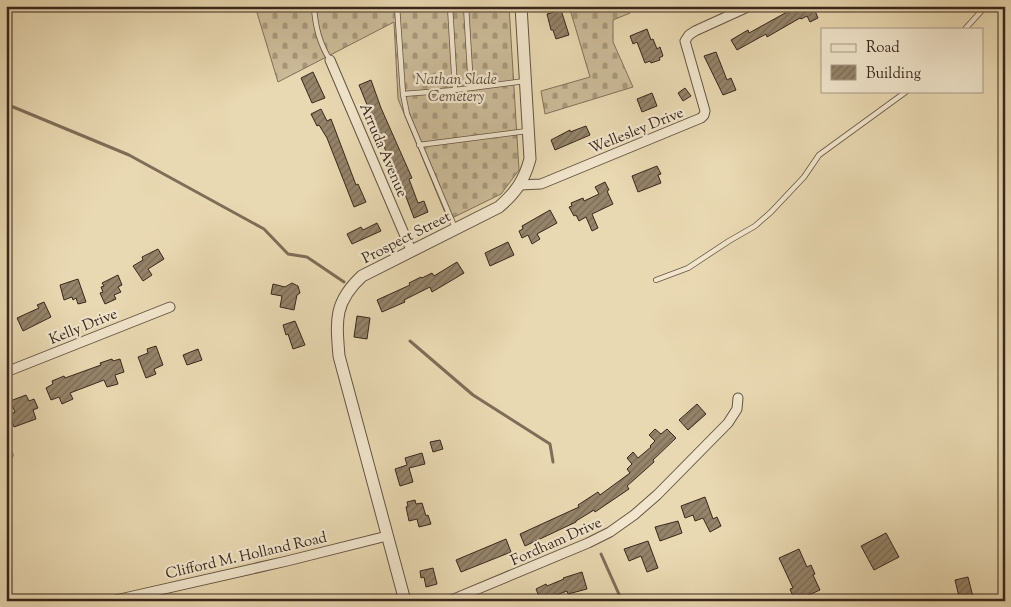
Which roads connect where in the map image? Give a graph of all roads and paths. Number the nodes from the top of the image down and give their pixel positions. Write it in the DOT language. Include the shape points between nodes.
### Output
graph roads {
  1 [pos="314,6"];
  2 [pos="397,6"];
  3 [pos="450,6"];
  4 [pos="466,6"];
  5 [pos="521,6"];
  6 [pos="750,6"];
  7 [pos="986,6"];
  8 [pos="966,28"];
  9 [pos="330,60"];
  10 [pos="526,80"];
  11 [pos="471,88"];
  12 [pos="455,90"];
  13 [pos="906,92"];
  14 [pos="403,94"];
  15 [pos="529,131"];
  16 [pos="419,145"];
  17 [pos="520,185"];
  18 [pos="455,229"];
  19 [pos="412,250"];
  20 [pos="656,280"];
  21 [pos="170,307"];
  22 [pos="6,372"];
  23 [pos="738,398"];
  24 [pos="387,536"];
  25 [pos="111,601"];
  26 [pos="405,601"];
  27 [pos="449,601"];
  1 -- 9 [label="lane" via="316,31"];
  2 -- 14 [label="lane"];
  3 -- 12 [label="lane"];
  4 -- 11 [label="lane"];
  5 -- 10 [label="street, Prospect Street"];
  6 -- 17 [label="street, Wellesley Drive" via="695,31 685,42 705,111 701,118 540,184"];
  7 -- 8 [label="lane"];
  9 -- 19 [label="street, Arruda Avenue"];
  10 -- 11 [label="lane"];
  10 -- 15 [label="street, Prospect Street"];
  11 -- 12 [label="lane"];
  12 -- 14 [label="lane"];
  13 -- 20 [label="lane" via="819,155 804,177 755,226 688,268"];
  14 -- 16 [label="lane"];
  15 -- 16 [label="lane"];
  15 -- 17 [label="street, Prospect Street" via="530,159"];
  16 -- 18 [label="lane"];
  17 -- 18 [label="street, Prospect Street" via="499,206"];
  18 -- 19 [label="street, Prospect Street"];
  19 -- 24 [label="street, Prospect Street" via="362,276 351,286 336,322 340,356"];
  21 -- 22 [label="street, Kelly Drive"];
  23 -- 27 [label="street, Fordham Drive" via="737,409 728,423 622,524 588,543"];
  24 -- 25 [label="street, Clifford M. Holland Road"];
  24 -- 26 [label="street, Prospect Street"];
}
